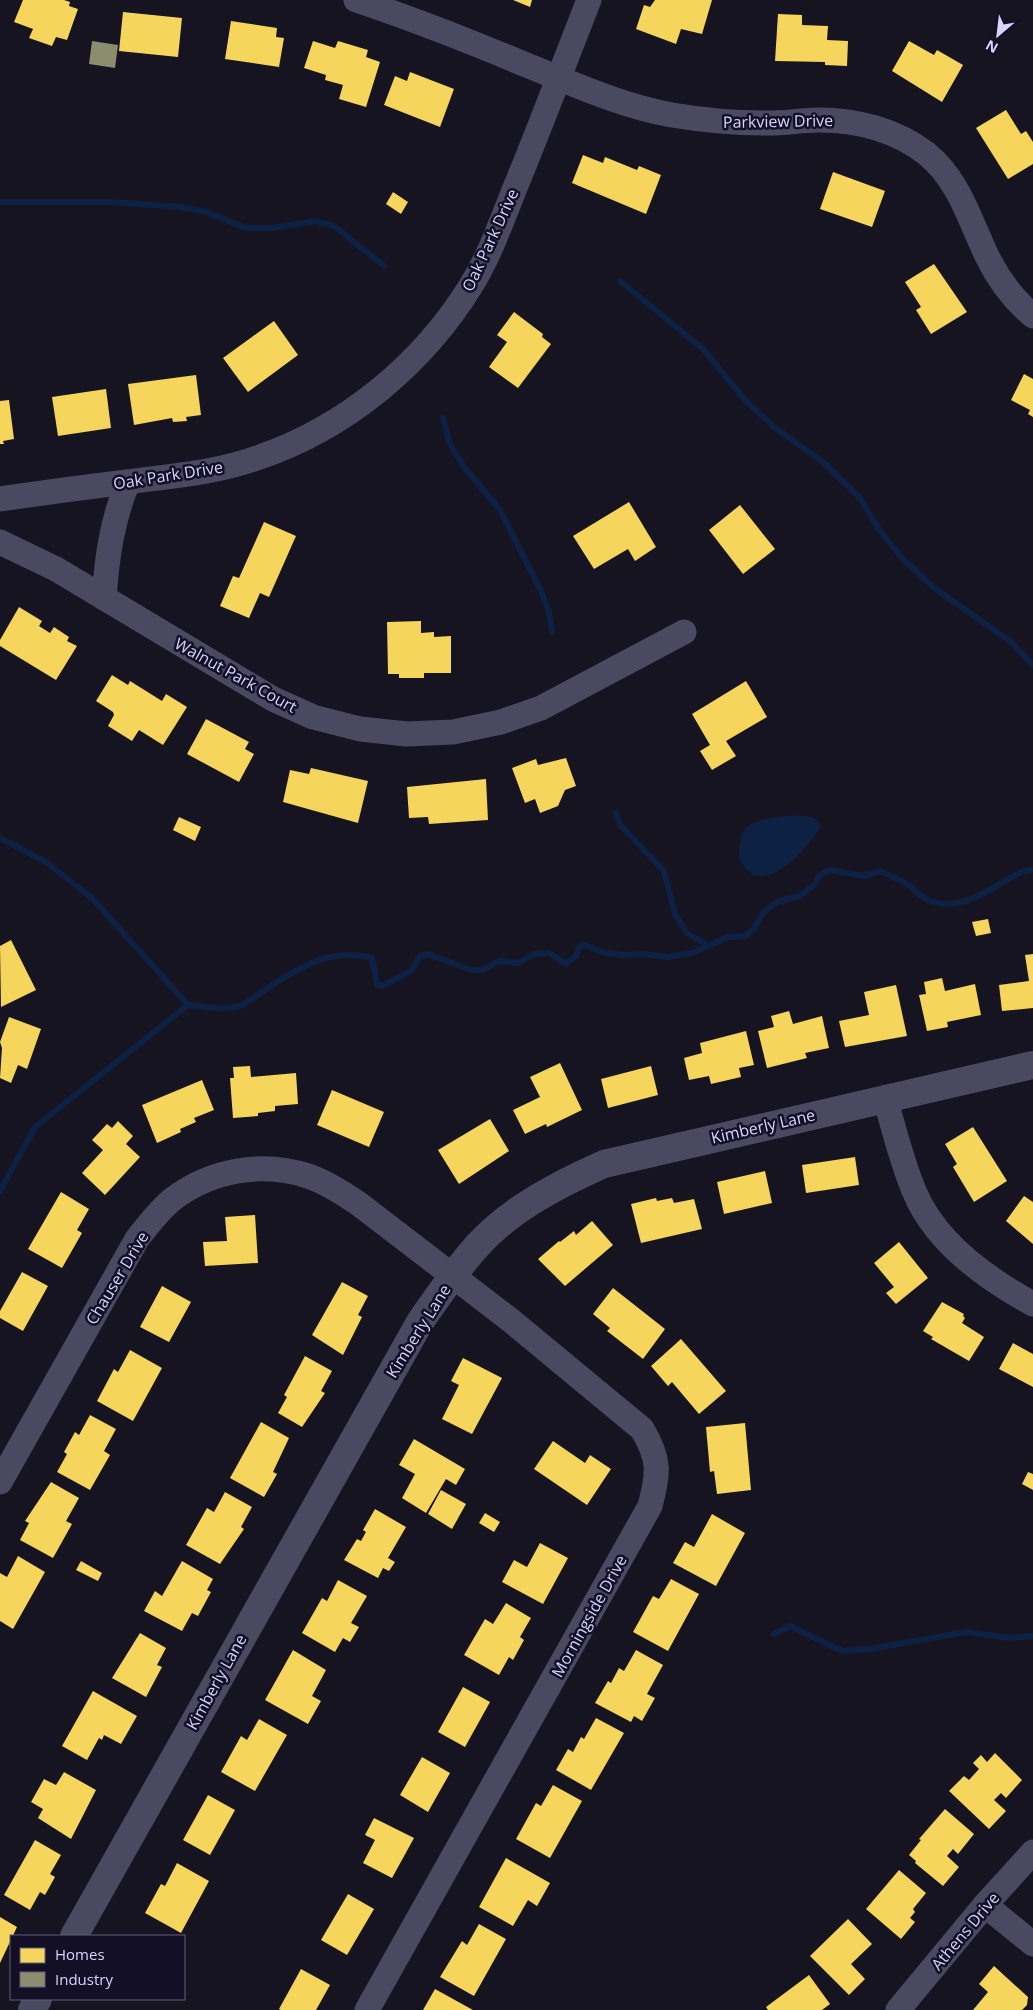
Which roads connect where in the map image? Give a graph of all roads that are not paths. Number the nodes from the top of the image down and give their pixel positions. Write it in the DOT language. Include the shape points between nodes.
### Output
graph roads {
  1 [pos="356,0"];
  2 [pos="589,0"];
  3 [pos="558,78"];
  4 [pos="1033,316"];
  5 [pos="128,482"];
  6 [pos="0,499"];
  7 [pos="0,542"];
  8 [pos="104,598"];
  9 [pos="684,632"];
  10 [pos="1033,1065"];
  11 [pos="885,1098"];
  12 [pos="452,1276"];
  13 [pos="1033,1304"];
  14 [pos="0,1482"];
  15 [pos="1033,1852"];
  16 [pos="985,1905"];
  17 [pos="75,1935"];
  18 [pos="1033,1944"];
  19 [pos="367,2010"];
  20 [pos="898,2010"];
  1 -- 3 [label="street, Parkview Drive" via="410,18"];
  2 -- 3 [label="street, Oak Park Drive"];
  3 -- 4 [label="street, Parkview Drive" via="669,114 718,122 765,124 846,120 901,138 944,170 960,195 1003,284"];
  3 -- 5 [label="street, Oak Park Drive" via="495,237 472,283 445,323 416,357 383,387 303,439 257,458 198,473"];
  5 -- 6 [label="street, Oak Park Drive"];
  5 -- 8 [label="street" via="111,531"];
  7 -- 8 [label="street, Walnut Park Court" via="56,569"];
  8 -- 9 [label="street, Walnut Park Court" via="272,700 360,729 407,734 453,732 501,722 541,708"];
  10 -- 11 [label="street, Kimberly Lane"];
  11 -- 12 [label="street, Kimberly Lane" via="604,1164 546,1192 516,1213 480,1243"];
  11 -- 13 [label="street" via="915,1194 935,1225 986,1277"];
  12 -- 14 [label="street, Chauser Drive" via="359,1204 309,1176 286,1170 243,1170 220,1174 193,1186 156,1215 137,1239"];
  12 -- 17 [label="street, Kimberly Lane" via="420,1322"];
  12 -- 19 [label="street, Morningside Drive" via="642,1429 653,1447 657,1482 650,1506 636,1533"];
  15 -- 16 [label="street, Athens Drive"];
  16 -- 18 [label="street"];
  16 -- 20 [label="street, Athens Drive"];
}
